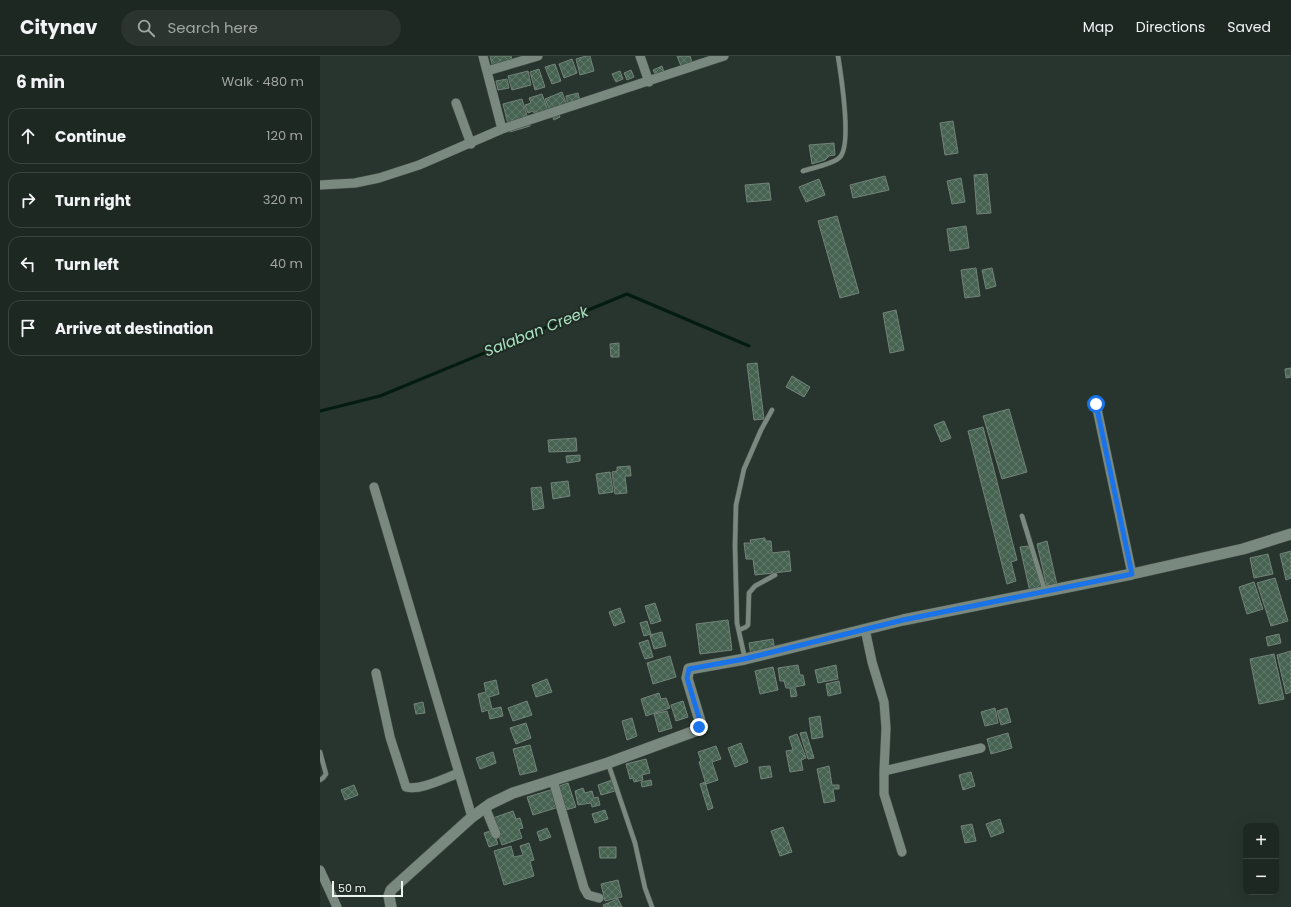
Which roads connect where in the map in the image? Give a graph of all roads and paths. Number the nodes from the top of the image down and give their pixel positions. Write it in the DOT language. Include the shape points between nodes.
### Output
graph roads {
  1 [pos="483,56"];
  2 [pos="538,56"];
  3 [pos="640,56"];
  4 [pos="724,56"];
  5 [pos="838,56"];
  6 [pos="487,71"];
  7 [pos="649,82"];
  8 [pos="456,103"];
  9 [pos="502,130"];
  10 [pos="471,144"];
  11 [pos="802,171"];
  12 [pos="320,185"];
  13 [pos="1096,404"];
  14 [pos="772,410"];
  15 [pos="374,487"];
  16 [pos="1022,516"];
  17 [pos="1291,534"];
  18 [pos="1132,574"];
  19 [pos="775,575"];
  20 [pos="1045,591"];
  21 [pos="864,629"];
  22 [pos="739,630"];
  23 [pos="744,659"];
  24 [pos="376,673"];
  25 [pos="981,748"];
  26 [pos="320,752"];
  27 [pos="608,763"];
  28 [pos="884,771"];
  29 [pos="458,773"];
  30 [pos="320,780"];
  31 [pos="553,780"];
  32 [pos="485,808"];
  33 [pos="472,817"];
  34 [pos="496,834"];
  35 [pos="902,852"];
  36 [pos="320,870"];
  37 [pos="599,898"];
  38 [pos="337,907"];
  39 [pos="391,907"];
  40 [pos="652,907"];
  1 -- 6 [label="street"];
  2 -- 6 [label="street"];
  3 -- 7 [label="street"];
  4 -- 7 [label="street"];
  5 -- 11 [label="lane" via="845,115 845,137 841,156"];
  6 -- 9 [label="street"];
  7 -- 9 [label="street"];
  8 -- 10 [label="street"];
  9 -- 10 [label="street"];
  10 -- 12 [label="street" via="379,178 355,183"];
  13 -- 18 [label="street"];
  14 -- 22 [label="lane" via="744,470 736,505"];
  15 -- 29 [label="street"];
  16 -- 20 [label="lane"];
  17 -- 18 [label="street" via="1243,549"];
  18 -- 20 [label="street"];
  19 -- 22 [label="lane" via="755,586 749,593 748,625"];
  20 -- 21 [label="street"];
  21 -- 23 [label="street"];
  21 -- 28 [label="street" via="884,702"];
  22 -- 23 [label="lane"];
  23 -- 27 [label="street" via="688,670 687,678 700,721 696,731"];
  24 -- 29 [label="street" via="390,737 406,788 424,786"];
  25 -- 28 [label="street"];
  26 -- 30 [label="lane" via="326,774"];
  27 -- 31 [label="street"];
  27 -- 40 [label="lane" via="635,843"];
  28 -- 35 [label="street" via="884,794"];
  29 -- 33 [label="street"];
  31 -- 32 [label="street" via="513,793"];
  31 -- 37 [label="street" via="584,888 588,896"];
  32 -- 33 [label="street"];
  32 -- 34 [label="street"];
  33 -- 39 [label="street" via="391,890"];
  36 -- 38 [label="street"];
}
